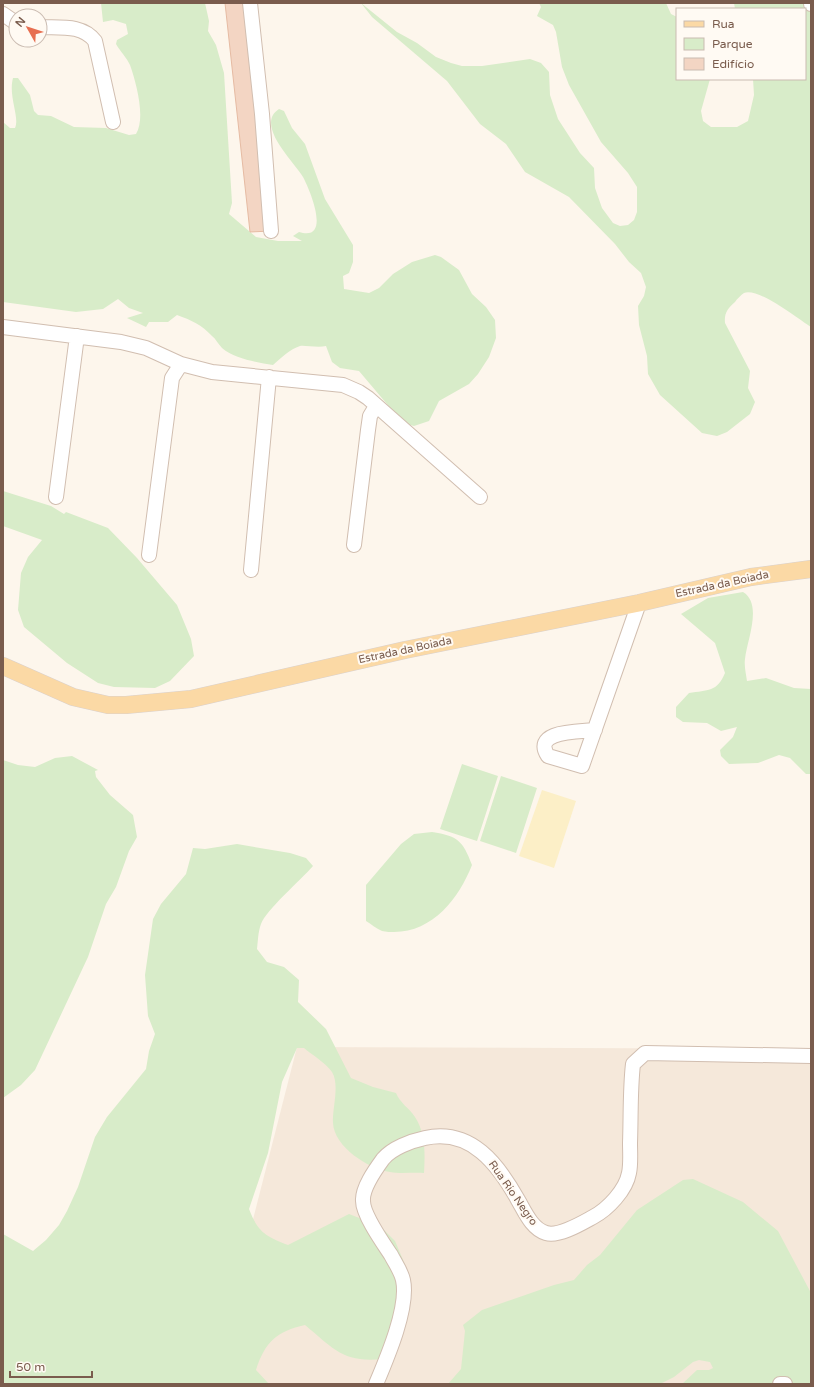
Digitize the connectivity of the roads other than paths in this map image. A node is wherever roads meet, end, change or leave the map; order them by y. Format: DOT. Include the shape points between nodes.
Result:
graph roads {
  1 [pos="250,3"];
  2 [pos="48,27"];
  3 [pos="113,122"];
  4 [pos="271,231"];
  5 [pos="3,327"];
  6 [pos="77,336"];
  7 [pos="181,364"];
  8 [pos="269,377"];
  9 [pos="376,406"];
  10 [pos="56,497"];
  11 [pos="480,497"];
  12 [pos="354,545"];
  13 [pos="149,555"];
  14 [pos="811,569"];
  15 [pos="251,570"];
  16 [pos="639,603"];
  17 [pos="3,666"];
  18 [pos="595,730"];
  19 [pos="811,1056"];
  20 [pos="376,1384"];
  21 [pos="780,1384"];
  22 [pos="785,1384"];
  1 -- 4 [label="street"];
  2 -- 3 [label="street" via="80,29 89,33 95,41"];
  5 -- 6 [label="street"];
  6 -- 7 [label="street" via="134,345"];
  6 -- 10 [label="street"];
  7 -- 8 [label="street" via="212,372"];
  7 -- 13 [label="street" via="172,378"];
  8 -- 9 [label="street" via="343,384 360,392"];
  8 -- 15 [label="street"];
  9 -- 11 [label="street"];
  9 -- 12 [label="street" via="370,416"];
  14 -- 16 [label="main road, Estrada da Boiada" via="751,577"];
  16 -- 17 [label="main road, Estrada da Boiada" via="405,650 191,699 108,705 73,697"];
  16 -- 18 [label="street"];
  19 -- 20 [label="street, Rua Rio Negro" via="645,1053 633,1064 629,1174 614,1200 600,1213 569,1229 552,1234 539,1230 529,1219 508,1182 494,1164 477,1148 456,1137 438,1135 419,1139 399,1147 384,1158 366,1185 362,1202 398,1268 404,1289 395,1332"];
  21 -- 22 [label="street"];
}
